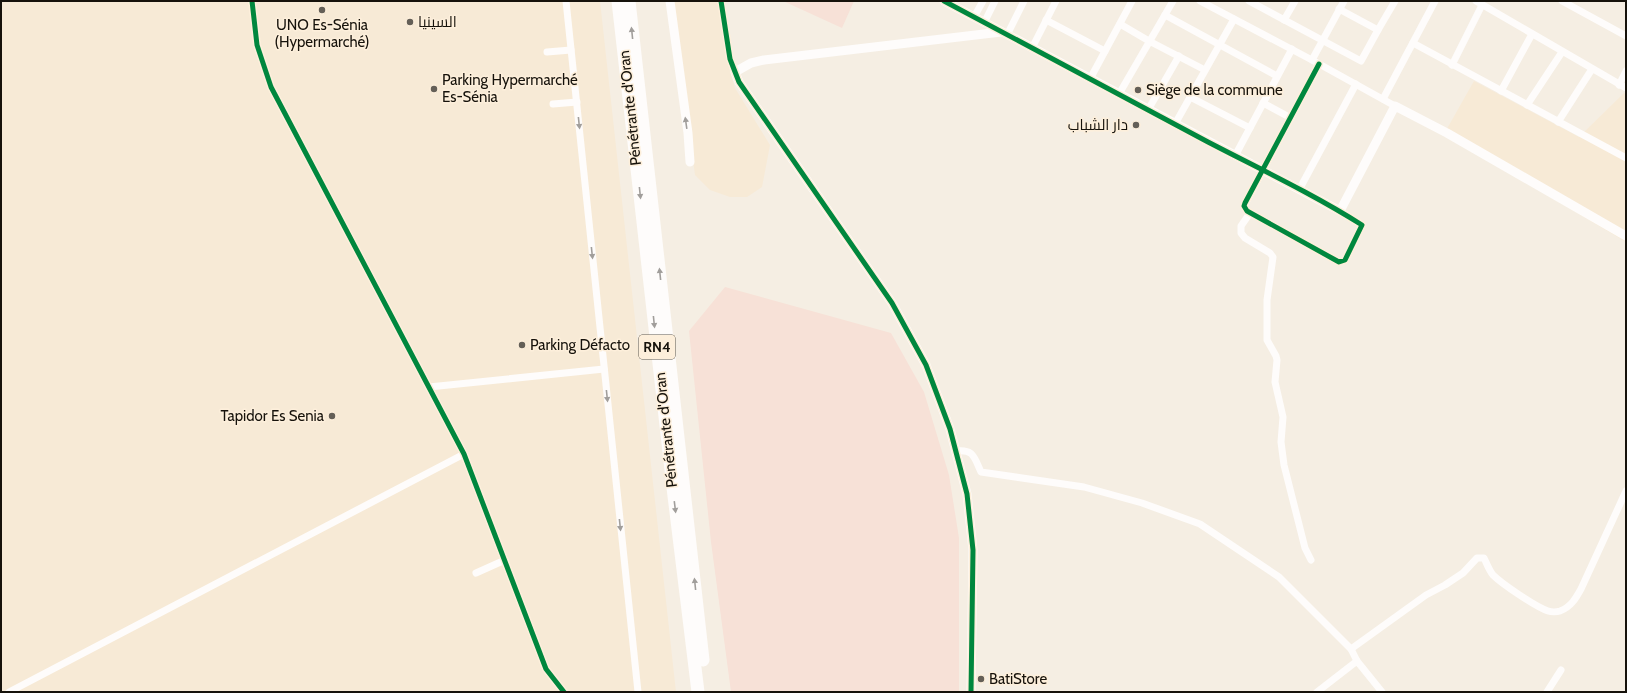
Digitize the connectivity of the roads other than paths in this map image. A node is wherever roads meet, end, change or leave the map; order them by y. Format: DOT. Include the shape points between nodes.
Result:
graph roads {
  1 [pos="252,1"];
  2 [pos="566,1"];
  3 [pos="618,1"];
  4 [pos="629,1"];
  5 [pos="670,1"];
  6 [pos="721,1"];
  7 [pos="944,1"];
  8 [pos="983,1"];
  9 [pos="994,1"];
  10 [pos="1024,1"];
  11 [pos="1056,1"];
  12 [pos="1132,1"];
  13 [pos="1173,1"];
  14 [pos="1200,1"];
  15 [pos="1249,1"];
  16 [pos="1295,1"];
  17 [pos="1344,1"];
  18 [pos="1395,1"];
  19 [pos="1436,1"];
  20 [pos="1562,1"];
  21 [pos="1479,3"];
  22 [pos="1339,9"];
  23 [pos="1165,15"];
  24 [pos="974,17"];
  25 [pos="1234,19"];
  26 [pos="1046,20"];
  27 [pos="1284,20"];
  28 [pos="984,22"];
  29 [pos="1120,24"];
  30 [pos="1378,30"];
  31 [pos="1004,34"];
  32 [pos="1532,34"];
  33 [pos="1626,36"];
  34 [pos="1323,40"];
  35 [pos="1149,41"];
  36 [pos="1413,43"];
  37 [pos="1220,45"];
  38 [pos="1032,48"];
  39 [pos="1292,49"];
  40 [pos="571,50"];
  41 [pos="1105,51"];
  42 [pos="547,52"];
  43 [pos="1562,52"];
  44 [pos="1179,56"];
  45 [pos="1312,60"];
  46 [pos="1319,64"];
  47 [pos="1452,65"];
  48 [pos="1592,68"];
  49 [pos="1205,70"];
  50 [pos="1626,71"];
  51 [pos="735,72"];
  52 [pos="1278,76"];
  53 [pos="1090,79"];
  54 [pos="1356,84"];
  55 [pos="1619,84"];
  56 [pos="1626,88"];
  57 [pos="1501,91"];
  58 [pos="1119,94"];
  59 [pos="1190,97"];
  60 [pos="1383,99"];
  61 [pos="577,102"];
  62 [pos="1264,103"];
  63 [pos="553,104"];
  64 [pos="1527,105"];
  65 [pos="1395,106"];
  66 [pos="1148,110"];
  67 [pos="1291,118"];
  68 [pos="1558,122"];
  69 [pos="1175,124"];
  70 [pos="1250,128"];
  71 [pos="1235,156"];
  72 [pos="1626,158"];
  73 [pos="690,162"];
  74 [pos="1263,171"];
  75 [pos="1299,190"];
  76 [pos="1340,211"];
  77 [pos="1250,213"];
  78 [pos="1626,236"];
  79 [pos="604,369"];
  80 [pos="429,387"];
  81 [pos="956,451"];
  82 [pos="464,454"];
  83 [pos="1626,491"];
  84 [pos="505,560"];
  85 [pos="1311,560"];
  86 [pos="476,574"];
  87 [pos="1351,649"];
  88 [pos="1357,661"];
  89 [pos="1561,670"];
  90 [pos="8,692"];
  91 [pos="564,692"];
  92 [pos="638,692"];
  93 [pos="698,692"];
  94 [pos="707,692"];
  95 [pos="971,692"];
  96 [pos="1317,692"];
  97 [pos="1382,692"];
  98 [pos="1547,692"];
  1 -- 80 [label="street" via="257,45 272,86"];
  2 -- 40 [label="street"];
  3 -- 93 [label="highway, Pénétrante d'Oran / RN4, one-way"];
  94 -- 4 [label="highway, Pénétrante d'Oran / RN4, one-way"];
  73 -- 5 [label="street, one-way"];
  6 -- 51 [label="street" via="730,59"];
  7 -- 24 [label="street"];
  8 -- 24 [label="street"];
  9 -- 28 [label="street"];
  10 -- 31 [label="street"];
  11 -- 26 [label="street"];
  12 -- 29 [label="street"];
  13 -- 23 [label="street"];
  14 -- 25 [label="street"];
  15 -- 27 [label="street"];
  16 -- 27 [label="street"];
  17 -- 22 [label="street"];
  18 -- 30 [label="street"];
  19 -- 36 [label="street"];
  20 -- 33 [label="street"];
  21 -- 32 [label="street"];
  21 -- 47 [label="street"];
  22 -- 30 [label="street"];
  22 -- 34 [label="street"];
  23 -- 35 [label="street"];
  23 -- 37 [label="street"];
  24 -- 28 [label="street"];
  25 -- 37 [label="street"];
  25 -- 39 [label="street"];
  26 -- 38 [label="street"];
  26 -- 41 [label="street"];
  27 -- 34 [label="street"];
  28 -- 31 [label="street"];
  29 -- 35 [label="street"];
  29 -- 41 [label="street"];
  30 -- 34 [label="street" via="1361,61"];
  31 -- 38 [label="street"];
  31 -- 51 [label="street" via="764,60 751,63"];
  32 -- 43 [label="street"];
  32 -- 57 [label="street"];
  34 -- 45 [label="street"];
  35 -- 44 [label="street"];
  35 -- 58 [label="street"];
  36 -- 47 [label="street"];
  36 -- 60 [label="street"];
  37 -- 49 [label="street"];
  37 -- 52 [label="street"];
  38 -- 53 [label="street"];
  39 -- 45 [label="street"];
  39 -- 52 [label="street"];
  40 -- 42 [label="street"];
  40 -- 61 [label="street"];
  41 -- 53 [label="street"];
  43 -- 48 [label="street"];
  43 -- 64 [label="street"];
  44 -- 49 [label="street"];
  44 -- 66 [label="street"];
  45 -- 46 [label="street"];
  46 -- 54 [label="street"];
  46 -- 67 [label="street"];
  47 -- 57 [label="street"];
  48 -- 55 [label="street"];
  48 -- 68 [label="street"];
  49 -- 59 [label="street"];
  50 -- 55 [label="street"];
  51 -- 81 [label="street" via="738,82 892,303 926,365"];
  52 -- 62 [label="street"];
  53 -- 58 [label="street"];
  54 -- 60 [label="street"];
  54 -- 75 [label="street"];
  55 -- 56 [label="street"];
  57 -- 64 [label="street"];
  58 -- 66 [label="street"];
  59 -- 69 [label="street"];
  59 -- 70 [label="street"];
  60 -- 65 [label="street"];
  61 -- 63 [label="street"];
  61 -- 79 [label="street, one-way"];
  62 -- 67 [label="street"];
  62 -- 70 [label="street"];
  64 -- 68 [label="street"];
  65 -- 76 [label="street"];
  65 -- 78 [label="street"];
  66 -- 69 [label="street"];
  67 -- 74 [label="street"];
  68 -- 72 [label="street"];
  69 -- 71 [label="street"];
  70 -- 71 [label="street"];
  71 -- 74 [label="street"];
  74 -- 75 [label="street"];
  74 -- 77 [label="street" via="1245,203 1245,209"];
  75 -- 76 [label="street"];
  76 -- 77 [label="street" via="1362,226 1345,260 1339,262"];
  77 -- 85 [label="street" via="1241,226 1241,233 1271,254 1273,259 1267,340 1277,360 1275,382 1283,417 1281,442 1284,465 1305,548"];
  79 -- 80 [label="street"];
  79 -- 92 [label="street, one-way"];
  80 -- 82 [label="street"];
  81 -- 87 [label="street" via="965,450 972,454 981,472 1084,488 1142,503 1200,524 1279,577"];
  81 -- 95 [label="street" via="966,494 973,550"];
  82 -- 84 [label="street"];
  82 -- 90 [label="street"];
  83 -- 87 [label="street" via="1575,600 1568,607 1559,612 1545,610 1501,582 1484,558 1477,558 1464,573 1426,595"];
  84 -- 86 [label="street"];
  84 -- 91 [label="street" via="546,669"];
  87 -- 88 [label="street"];
  88 -- 96 [label="street"];
  88 -- 97 [label="street"];
  89 -- 98 [label="street"];
}
